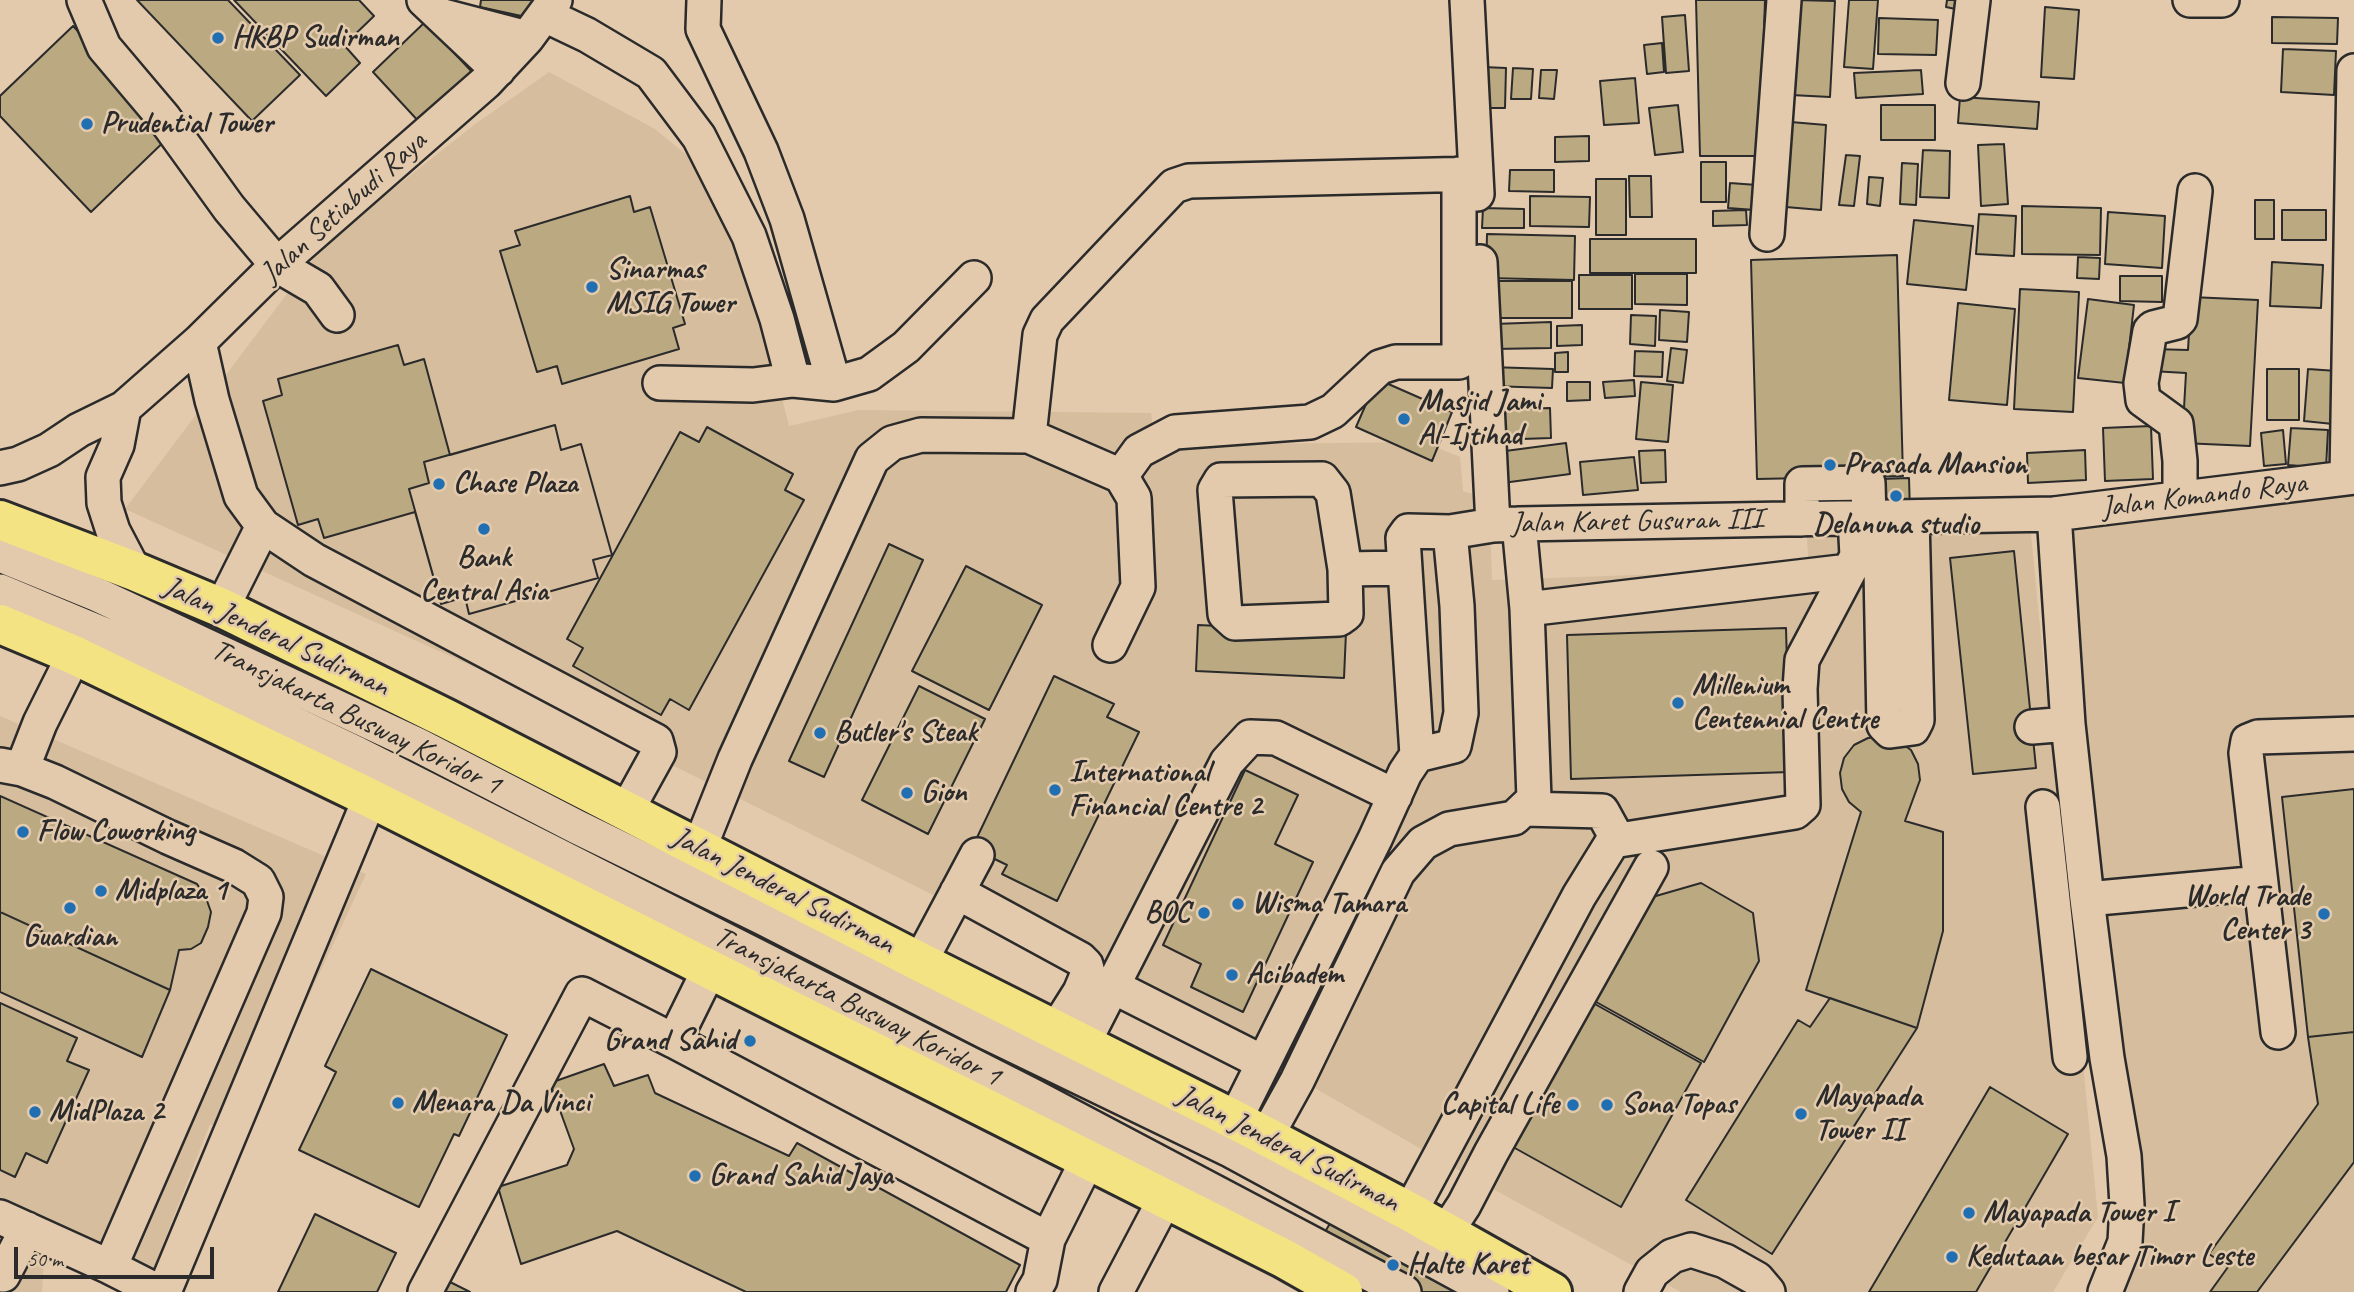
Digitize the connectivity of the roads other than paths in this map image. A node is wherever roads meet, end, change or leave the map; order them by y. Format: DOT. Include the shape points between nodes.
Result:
graph roads {
  1 [pos="84,0"];
  2 [pos="704,0"];
  3 [pos="1467,0"];
  4 [pos="1784,0"];
  5 [pos="1973,0"];
  6 [pos="2193,0"];
  7 [pos="2222,0"];
  8 [pos="432,5"];
  9 [pos="543,18"];
  10 [pos="498,69"];
  11 [pos="2354,71"];
  12 [pos="1963,83"];
  13 [pos="1468,174"];
  14 [pos="2195,191"];
  15 [pos="2353,202"];
  16 [pos="1767,234"];
  17 [pos="277,265"];
  18 [pos="974,278"];
  19 [pos="337,315"];
  20 [pos="199,342"];
  21 [pos="793,380"];
  22 [pos="660,383"];
  23 [pos="834,384"];
  24 [pos="124,408"];
  25 [pos="1029,436"];
  26 [pos="0,468"];
  27 [pos="1121,476"];
  28 [pos="2351,478"];
  29 [pos="2180,498"];
  30 [pos="2054,514"];
  31 [pos="1879,517"];
  32 [pos="0,520"];
  33 [pos="1506,525"];
  34 [pos="263,526"];
  35 [pos="1450,532"];
  36 [pos="0,555"];
  37 [pos="1404,568"];
  38 [pos="1345,569"];
  39 [pos="134,571"];
  40 [pos="1849,571"];
  41 [pos="0,591"];
  42 [pos="222,608"];
  43 [pos="1527,609"];
  44 [pos="0,624"];
  45 [pos="1110,645"];
  46 [pos="74,655"];
  47 [pos="2068,724"];
  48 [pos="2032,727"];
  49 [pos="2354,734"];
  50 [pos="1417,755"];
  51 [pos="11,767"];
  52 [pos="1395,796"];
  53 [pos="370,798"];
  54 [pos="2043,807"];
  55 [pos="1524,809"];
  56 [pos="627,810"];
  57 [pos="1618,840"];
  58 [pos="699,849"];
  59 [pos="977,855"];
  60 [pos="1651,867"];
  61 [pos="2261,883"];
  62 [pos="957,892"];
  63 [pos="2087,899"];
  64 [pos="920,962"];
  65 [pos="709,970"];
  66 [pos="1110,992"];
  67 [pos="2278,1032"];
  68 [pos="1070,1037"];
  69 [pos="674,1041"];
  70 [pos="2070,1057"];
  71 [pos="1262,1065"];
  72 [pos="1250,1129"];
  73 [pos="1088,1159"];
  74 [pos="1165,1199"];
  75 [pos="1410,1212"];
  76 [pos="27,1224"];
  77 [pos="1447,1231"];
  78 [pos="1048,1238"];
  79 [pos="102,1253"];
  80 [pos="0,1274"];
  81 [pos="1039,1288"];
  82 [pos="162,1292"];
  83 [pos="425,1292"];
  84 [pos="1116,1292"];
  85 [pos="1343,1292"];
  86 [pos="1404,1292"];
  87 [pos="1492,1292"];
  88 [pos="1552,1292"];
  89 [pos="1641,1292"];
  90 [pos="1768,1292"];
  91 [pos="2105,1292"];
  1 -- 17 [label="street" via="104,47"];
  2 -- 23 [label="street" via="704,29 787,219"];
  3 -- 13 [label="street, Jalan Karet Gusuran III"];
  4 -- 16 [label="street"];
  5 -- 12 [label="street"];
  6 -- 7 [label="street"];
  8 -- 9 [label="street"];
  8 -- 10 [label="street"];
  9 -- 10 [label="street, Jalan Setiabudi Raya"];
  9 -- 21 [label="street" via="587,35 651,73 699,137 749,236"];
  10 -- 17 [label="street, Jalan Setiabudi Raya"];
  11 -- 15 [label="street"];
  13 -- 25 [label="street" via="1189,181 1174,186 1047,320 1040,335"];
  13 -- 27 [label="street" via="1459,362 1396,362 1380,367 1333,411 1310,422 1175,432 1139,451"];
  13 -- 33 [label="street, Jalan Karet Gusuran III"];
  14 -- 29 [label="street" via="2180,319 2150,331 2141,383 2144,400 2176,424"];
  15 -- 28 [label="street"];
  17 -- 19 [label="street" via="318,289"];
  17 -- 20 [label="street, Jalan Setiabudi Raya"];
  18 -- 23 [label="street" via="906,347 869,374"];
  20 -- 24 [label="street, Jalan Setiabudi Raya"];
  20 -- 34 [label="street" via="242,496"];
  21 -- 22 [label="street" via="753,385"];
  21 -- 23 [label="street"];
  24 -- 26 [label="street, Jalan Setiabudi Raya" via="49,450"];
  24 -- 39 [label="street" via="117,445 103,477 104,503"];
  25 -- 27 [label="street"];
  25 -- 58 [label="street" via="921,435 892,443 872,459"];
  27 -- 45 [label="street" via="1134,498 1138,587"];
  28 -- 29 [label="street, Jalan Komando Raya"];
  29 -- 30 [label="street, Jalan Komando Raya"];
  30 -- 31 [label="street, Jalan Karet Gusuran III"];
  30 -- 47 [label="street"];
  31 -- 31 [label="street" via="1917,720 1913,728 1890,731 1884,725"];
  31 -- 33 [label="street, Jalan Karet Gusuran III"];
  31 -- 40 [label="street"];
  32 -- 39 [label="main road, Jalan Jenderal Sudirman"];
  33 -- 35 [label="street"];
  33 -- 43 [label="street"];
  34 -- 42 [label="street"];
  34 -- 56 [label="street" via="314,560 626,710 656,741 659,752"];
  35 -- 37 [label="street" via="1408,531 1403,538"];
  35 -- 50 [label="street" via="1461,713 1454,746"];
  36 -- 87 [label="street, Transjakarta Busway Koridor 1" via="98,595 418,744 986,1032 1232,1151"];
  37 -- 38 [label="street"];
  37 -- 50 [label="street"];
  38 -- 38 [label="street" via="1333,493 1322,479 1221,480 1215,491 1225,614 1234,623 1339,620 1346,614"];
  39 -- 42 [label="main road, Jalan Jenderal Sudirman"];
  40 -- 43 [label="street"];
  40 -- 57 [label="street" via="1802,660 1802,805 1795,812"];
  41 -- 86 [label="street, Transjakarta Busway Koridor 1" via="127,644 358,754 1033,1096"];
  42 -- 56 [label="main road, Jalan Jenderal Sudirman"];
  43 -- 55 [label="street" via="1534,799"];
  44 -- 46 [label="main road"];
  46 -- 51 [label="street" via="40,723"];
  46 -- 53 [label="main road"];
  47 -- 48 [label="street"];
  47 -- 63 [label="street"];
  49 -- 61 [label="street" via="2248,741"];
  50 -- 52 [label="street"];
  51 -- 79 [label="street" via="234,866 258,881 266,897 264,913"];
  52 -- 66 [label="street" via="1276,738 1250,737 1227,762"];
  52 -- 71 [label="street"];
  53 -- 65 [label="main road"];
  53 -- 82 [label="street"];
  54 -- 70 [label="street"];
  55 -- 57 [label="street" via="1602,811"];
  55 -- 72 [label="street" via="1514,818 1449,829 1423,843 1398,872 1297,1081"];
  56 -- 58 [label="main road, Jalan Jenderal Sudirman"];
  57 -- 75 [label="street" via="1613,841 1579,896"];
  58 -- 64 [label="main road, Jalan Jenderal Sudirman"];
  59 -- 62 [label="street"];
  60 -- 77 [label="street"];
  61 -- 63 [label="street"];
  61 -- 67 [label="street"];
  62 -- 64 [label="street"];
  62 -- 68 [label="street" via="1086,965 1088,973"];
  63 -- 91 [label="street" via="2127,1205 2125,1242"];
  64 -- 68 [label="main road, Jalan Jenderal Sudirman"];
  65 -- 69 [label="street"];
  65 -- 73 [label="main road"];
  66 -- 68 [label="street"];
  66 -- 71 [label="street" via="1120,990"];
  68 -- 72 [label="main road, Jalan Jenderal Sudirman"];
  69 -- 78 [label="street"];
  69 -- 83 [label="street" via="582,994"];
  71 -- 72 [label="street"];
  72 -- 75 [label="main road, Jalan Jenderal Sudirman"];
  73 -- 74 [label="main road"];
  73 -- 78 [label="street"];
  74 -- 84 [label="street"];
  74 -- 85 [label="main road"];
  75 -- 77 [label="main road, Jalan Jenderal Sudirman"];
  76 -- 79 [label="street"];
  76 -- 80 [label="street"];
  77 -- 88 [label="main road, Jalan Jenderal Sudirman"];
  78 -- 81 [label="street"];
  79 -- 82 [label="street"];
  89 -- 90 [label="street" via="1652,1272 1672,1256 1691,1250 1725,1261 1757,1279"];
}
